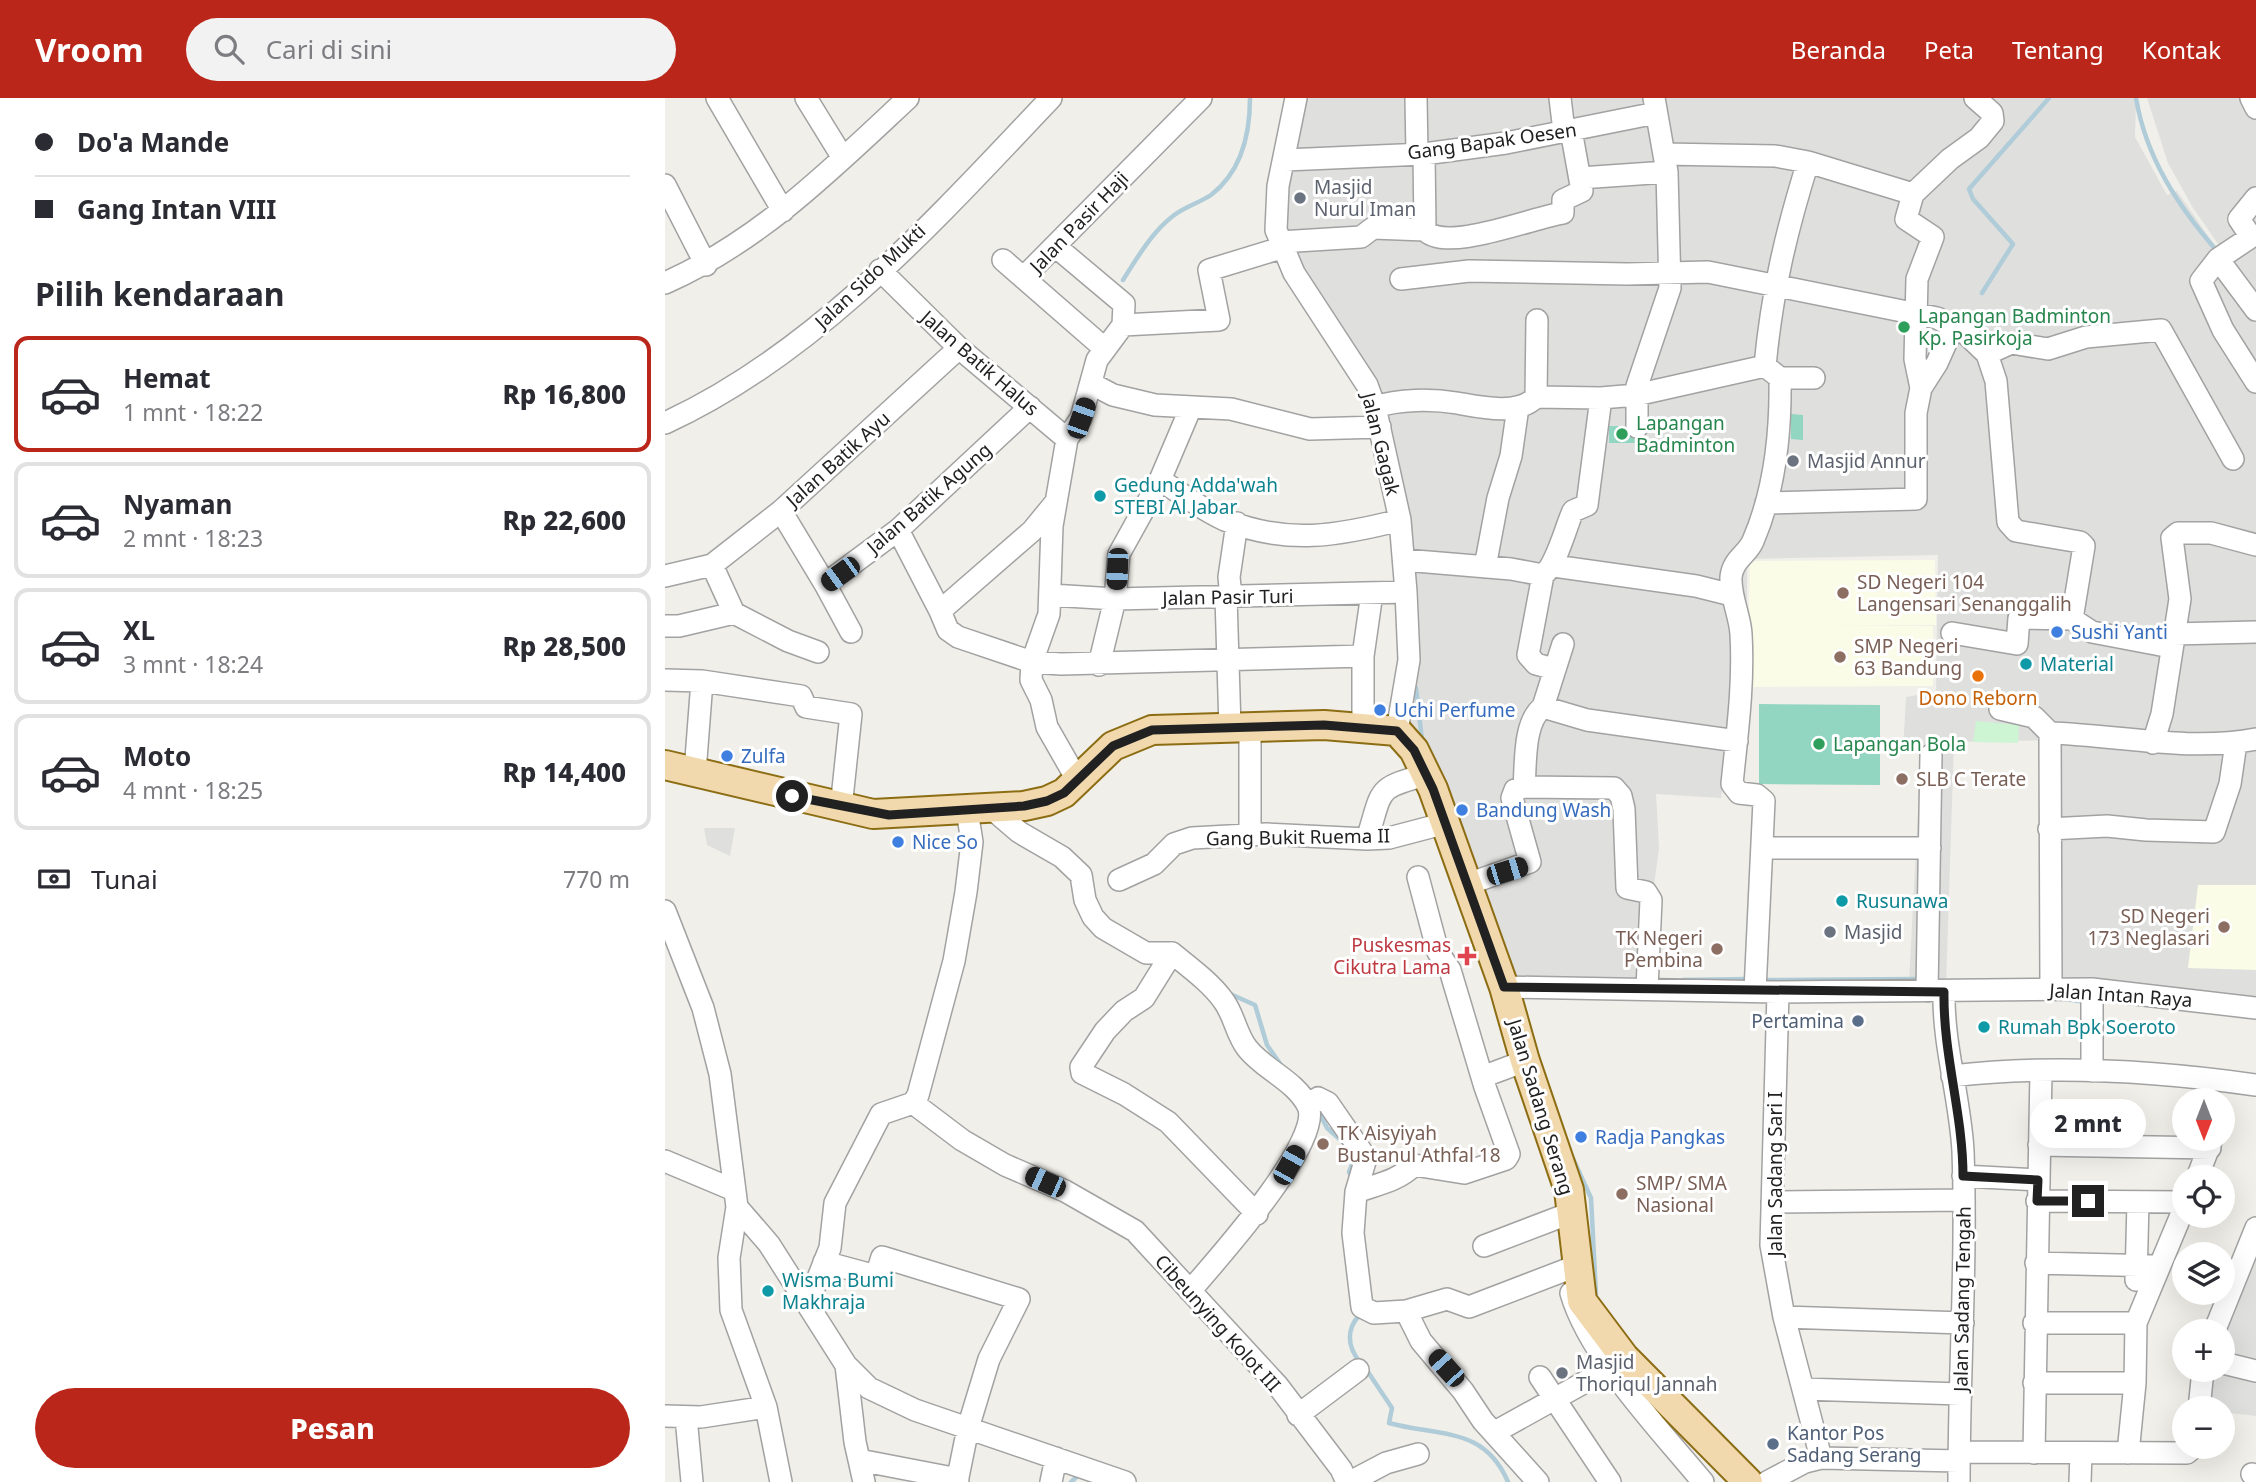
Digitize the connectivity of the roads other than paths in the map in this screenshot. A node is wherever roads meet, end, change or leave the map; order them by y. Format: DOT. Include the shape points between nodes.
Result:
graph roads {
  1 [pos="717,98"];
  2 [pos="806,98"];
  3 [pos="908,98"];
  4 [pos="1051,98"];
  5 [pos="1201,98"];
  6 [pos="1296,98"];
  7 [pos="1416,98"];
  8 [pos="1560,98"];
  9 [pos="1975,98"];
  10 [pos="2251,98"];
  11 [pos="1655,106"];
  12 [pos="2256,108"];
  13 [pos="1567,131"];
  14 [pos="1421,154"];
  15 [pos="843,158"];
  16 [pos="1285,160"];
  17 [pos="1808,162"];
  18 [pos="1665,163"];
  19 [pos="1580,178"];
  20 [pos="2256,179"];
  21 [pos="2256,184"];
  22 [pos="665,186"];
  23 [pos="1913,194"];
  24 [pos="2256,198"];
  25 [pos="783,211"];
  26 [pos="1425,230"];
  27 [pos="1281,245"];
  28 [pos="1055,246"];
  29 [pos="2218,259"];
  30 [pos="1003,260"];
  31 [pos="706,265"];
  32 [pos="880,270"];
  33 [pos="1671,271"];
  34 [pos="1024,277"];
  35 [pos="1401,279"];
  36 [pos="665,283"];
  37 [pos="1774,288"];
  38 [pos="2256,310"];
  39 [pos="1916,312"];
  40 [pos="1537,320"];
  41 [pos="1954,325"];
  42 [pos="1123,326"];
  43 [pos="1100,345"];
  44 [pos="959,348"];
  45 [pos="1987,354"];
  46 [pos="1773,372"];
  47 [pos="1814,377"];
  48 [pos="2256,382"];
  49 [pos="1092,384"];
  50 [pos="1921,388"];
  51 [pos="1636,395"];
  52 [pos="1601,398"];
  53 [pos="1527,402"];
  54 [pos="1030,407"];
  55 [pos="1192,407"];
  56 [pos="667,417"];
  57 [pos="1377,417"];
  58 [pos="1637,427"];
  59 [pos="1067,439"];
  60 [pos="2233,459"];
  61 [pos="1160,480"];
  62 [pos="1058,500"];
  63 [pos="1766,503"];
  64 [pos="781,511"];
  65 [pos="1400,520"];
  66 [pos="1237,523"];
  67 [pos="898,530"];
  68 [pos="2256,545"];
  69 [pos="1404,560"];
  70 [pos="712,565"];
  71 [pos="1485,567"];
  72 [pos="1548,570"];
  73 [pos="665,576"];
  74 [pos="825,584"];
  75 [pos="1406,592"];
  76 [pos="1372,593"];
  77 [pos="1051,595"];
  78 [pos="1732,595"];
  79 [pos="1228,597"];
  80 [pos="1115,599"];
  81 [pos="940,611"];
  82 [pos="734,613"];
  83 [pos="2072,619"];
  84 [pos="665,626"];
  85 [pos="851,632"];
  86 [pos="2256,632"];
  87 [pos="1952,633"];
  88 [pos="2172,641"];
  89 [pos="1563,644"];
  90 [pos="818,652"];
  91 [pos="1363,656"];
  92 [pos="1226,659"];
  93 [pos="1032,662"];
  94 [pos="1099,665"];
  95 [pos="1554,670"];
  96 [pos="665,680"];
  97 [pos="702,681"];
  98 [pos="1543,707"];
  99 [pos="2000,709"];
  100 [pos="1240,728"];
  101 [pos="1363,728"];
  102 [pos="1397,731"];
  103 [pos="2050,733"];
  104 [pos="1737,741"];
  105 [pos="2246,741"];
  106 [pos="2153,743"];
  107 [pos="1931,755"];
  108 [pos="665,765"];
  109 [pos="695,772"];
  110 [pos="1426,775"];
  111 [pos="1081,778"];
  112 [pos="1524,787"];
  113 [pos="841,808"];
  114 [pos="988,811"];
  115 [pos="1446,823"];
  116 [pos="2049,829"];
  117 [pos="1250,835"];
  118 [pos="1367,839"];
  119 [pos="1763,848"];
  120 [pos="1930,848"];
  121 [pos="1417,877"];
  122 [pos="1119,880"];
  123 [pos="1468,884"];
  124 [pos="665,911"];
  125 [pos="1172,953"];
  126 [pos="1504,987"];
  127 [pos="1647,989"];
  128 [pos="2051,989"];
  129 [pos="2092,989"];
  130 [pos="1755,991"];
  131 [pos="1779,992"];
  132 [pos="1935,992"];
  133 [pos="2256,1008"];
  134 [pos="1525,1061"];
  135 [pos="2092,1070"];
  136 [pos="2041,1071"];
  137 [pos="1952,1076"];
  138 [pos="1482,1077"];
  139 [pos="2256,1085"];
  140 [pos="2205,1088"];
  141 [pos="2233,1088"];
  142 [pos="913,1103"];
  143 [pos="1308,1105"];
  144 [pos="2039,1144"];
  145 [pos="2172,1144"];
  146 [pos="665,1161"];
  147 [pos="1963,1176"];
  148 [pos="2037,1190"];
  149 [pos="1356,1192"];
  150 [pos="735,1198"];
  151 [pos="1963,1200"];
  152 [pos="1772,1202"];
  153 [pos="2138,1202"];
  154 [pos="2172,1202"];
  155 [pos="1573,1212"];
  156 [pos="1257,1214"];
  157 [pos="2172,1226"];
  158 [pos="2256,1228"];
  159 [pos="1483,1246"];
  160 [pos="824,1262"];
  161 [pos="2036,1263"];
  162 [pos="2147,1265"];
  163 [pos="1570,1268"];
  164 [pos="1190,1291"];
  165 [pos="808,1303"];
  166 [pos="1406,1311"];
  167 [pos="1784,1317"];
  168 [pos="2219,1319"];
  169 [pos="2136,1322"];
  170 [pos="1963,1323"];
  171 [pos="2035,1323"];
  172 [pos="846,1365"];
  173 [pos="2235,1366"];
  174 [pos="1612,1367"];
  175 [pos="1358,1370"];
  176 [pos="2256,1371"];
  177 [pos="1540,1377"];
  178 [pos="2033,1383"];
  179 [pos="2135,1383"];
  180 [pos="1803,1389"];
  181 [pos="1961,1394"];
  182 [pos="1554,1399"];
  183 [pos="766,1407"];
  184 [pos="1298,1415"];
  185 [pos="665,1416"];
  186 [pos="687,1418"];
  187 [pos="968,1428"];
  188 [pos="1495,1432"];
  189 [pos="2034,1452"];
  190 [pos="2081,1453"];
  191 [pos="2128,1453"];
  192 [pos="1417,1454"];
  193 [pos="2172,1454"];
  194 [pos="1056,1458"];
  195 [pos="1821,1458"];
  196 [pos="859,1460"];
  197 [pos="1959,1465"];
  198 [pos="1737,1479"];
  199 [pos="957,1481"];
  200 [pos="692,1482"];
  201 [pos="781,1482"];
  202 [pos="864,1482"];
  203 [pos="1051,1482"];
  204 [pos="1125,1482"];
  205 [pos="1348,1482"];
  206 [pos="1538,1482"];
  207 [pos="1610,1482"];
  208 [pos="1703,1482"];
  209 [pos="1767,1482"];
  210 [pos="2080,1482"];
  1 -- 25 [label="street"];
  2 -- 15 [label="street"];
  3 -- 15 [label="street"];
  4 -- 32 [label="street, Jalan Sido Mukti"];
  5 -- 28 [label="street, Jalan Pasir Haji"];
  6 -- 16 [label="street, Jalan Gagak"];
  7 -- 14 [label="street"];
  8 -- 13 [label="street"];
  9 -- 23 [label="street" via="1992,113 1993,121"];
  10 -- 12 [label="street"];
  11 -- 13 [label="street, Gang Bapak Oesen"];
  11 -- 18 [label="street"];
  13 -- 14 [label="street, Gang Bapak Oesen"];
  13 -- 19 [label="street"];
  14 -- 16 [label="street, Gang Bapak Oesen"];
  14 -- 26 [label="street"];
  15 -- 25 [label="street"];
  16 -- 27 [label="street, Jalan Gagak" via="1276,207"];
  17 -- 18 [label="street" via="1775,156"];
  17 -- 23 [label="street"];
  17 -- 37 [label="street"];
  18 -- 19 [label="street"];
  18 -- 33 [label="street"];
  19 -- 26 [label="street" via="1582,193 1564,199 1563,213 1540,216 1496,233 1467,236"];
  20 -- 21 [label="street"];
  22 -- 31 [label="street"];
  23 -- 39 [label="street" via="1906,219 1933,237 1917,279"];
  24 -- 29 [label="street" via="2239,219 2251,237"];
  25 -- 31 [label="street"];
  26 -- 27 [label="street" via="1373,229 1361,237"];
  27 -- 42 [label="street" via="1209,270 1219,320"];
  27 -- 57 [label="street, Jalan Gagak" via="1322,321 1367,385"];
  28 -- 34 [label="street, Jalan Pasir Haji"];
  28 -- 42 [label="street" via="1122,300"];
  29 -- 38 [label="street"];
  29 -- 48 [label="street" via="2202,283 2223,330"];
  30 -- 34 [label="street"];
  31 -- 36 [label="street"];
  32 -- 44 [label="street, Jalan Batik Halus"];
  32 -- 56 [label="street, Jalan Sido Mukti" via="786,353"];
  33 -- 35 [label="street" via="1469,271"];
  33 -- 37 [label="street" via="1708,272"];
  33 -- 51 [label="street" via="1666,303"];
  34 -- 43 [label="street, Jalan Pasir Haji"];
  37 -- 39 [label="street"];
  37 -- 46 [label="street"];
  39 -- 41 [label="street"];
  39 -- 50 [label="street" via="1915,359"];
  40 -- 53 [label="street"];
  41 -- 45 [label="street"];
  41 -- 50 [label="street"];
  42 -- 43 [label="street"];
  43 -- 49 [label="street"];
  44 -- 54 [label="street, Jalan Batik Halus"];
  44 -- 64 [label="street, Jalan Batik Ayu"];
  45 -- 60 [label="street" via="2011,343 2048,349 2086,337 2161,330"];
  45 -- 83 [label="street" via="1996,381 2008,522 2016,531 2084,546"];
  46 -- 47 [label="street"];
  46 -- 51 [label="street"];
  46 -- 63 [label="street" via="1781,428"];
  49 -- 55 [label="street" via="1113,395 1155,405"];
  49 -- 59 [label="street" via="1081,418"];
  50 -- 63 [label="street" via="1916,499"];
  51 -- 52 [label="street"];
  51 -- 58 [label="street"];
  52 -- 53 [label="street"];
  52 -- 72 [label="street" via="1587,505 1573,511"];
  53 -- 57 [label="street" via="1469,407 1390,402"];
  53 -- 71 [label="street" via="1498,498"];
  54 -- 59 [label="street, Jalan Batik Halus"];
  54 -- 67 [label="street, Jalan Batik Agung"];
  55 -- 57 [label="street" via="1231,410 1310,429"];
  55 -- 61 [label="street"];
  57 -- 65 [label="street, Jalan Gagak"];
  59 -- 62 [label="street"];
  61 -- 66 [label="street"];
  61 -- 80 [label="street" via="1119,554"];
  62 -- 77 [label="street" via="1049,553"];
  62 -- 81 [label="street" via="1033,531"];
  63 -- 78 [label="street" via="1752,543 1734,566"];
  64 -- 70 [label="street, Jalan Batik Ayu"];
  64 -- 74 [label="street"];
  65 -- 66 [label="street" via="1322,537 1296,537"];
  65 -- 69 [label="street, Jalan Gagak"];
  66 -- 79 [label="street"];
  67 -- 74 [label="street, Jalan Batik Agung"];
  67 -- 81 [label="street"];
  68 -- 88 [label="street" via="2211,533 2174,535 2172,558 2180,599"];
  69 -- 71 [label="street"];
  69 -- 75 [label="street, Jalan Gagak"];
  70 -- 73 [label="street"];
  70 -- 82 [label="street"];
  71 -- 72 [label="street"];
  72 -- 78 [label="street" via="1696,586"];
  72 -- 95 [label="street" via="1528,655"];
  74 -- 85 [label="street"];
  75 -- 76 [label="street, Jalan Pasir Turi"];
  75 -- 102 [label="street, Jalan Gagak" via="1409,660"];
  76 -- 79 [label="street, Jalan Pasir Turi"];
  76 -- 91 [label="street"];
  77 -- 80 [label="street, Jalan Pasir Turi"];
  77 -- 93 [label="street" via="1046,626"];
  78 -- 104 [label="street" via="1741,631"];
  79 -- 80 [label="street, Jalan Pasir Turi"];
  79 -- 92 [label="street"];
  80 -- 94 [label="street"];
  81 -- 93 [label="street" via="948,630 958,637"];
  82 -- 84 [label="street"];
  82 -- 90 [label="street"];
  83 -- 87 [label="street" via="2019,618 2017,644"];
  83 -- 88 [label="street" via="2092,632"];
  86 -- 88 [label="street"];
  88 -- 106 [label="street" via="2162,714"];
  89 -- 95 [label="street"];
  91 -- 92 [label="street"];
  91 -- 101 [label="street"];
  92 -- 94 [label="street"];
  92 -- 100 [label="street"];
  93 -- 94 [label="street"];
  93 -- 111 [label="street" via="1031,680 1047,727"];
  95 -- 98 [label="street"];
  96 -- 97 [label="street"];
  97 -- 109 [label="street"];
  97 -- 113 [label="street" via="801,696 806,707 851,713"];
  98 -- 104 [label="street" via="1587,720"];
  98 -- 112 [label="street" via="1529,735"];
  99 -- 103 [label="street" via="2035,717"];
  100 -- 101 [label="main road"];
  100 -- 111 [label="main road" via="1173,727 1136,734 1113,746"];
  100 -- 117 [label="street"];
  101 -- 102 [label="main road"];
  102 -- 110 [label="main road, Jalan Sadang Serang" via="1414,750"];
  103 -- 106 [label="street"];
  103 -- 116 [label="street"];
  104 -- 119 [label="street" via="1732,784 1739,793 1757,795 1764,801"];
  105 -- 106 [label="street"];
  105 -- 116 [label="street" via="2214,832 2108,825"];
  107 -- 120 [label="street, Jalan Sadang Tengah"];
  108 -- 109 [label="main road"];
  109 -- 113 [label="main road"];
  110 -- 115 [label="main road, Jalan Sadang Serang"];
  110 -- 118 [label="street" via="1389,785"];
  111 -- 114 [label="main road" via="1047,801"];
  112 -- 123 [label="street" via="1515,790 1512,798 1530,862"];
  112 -- 127 [label="street" via="1614,788 1621,796 1627,888 1646,892 1651,900"];
  113 -- 114 [label="main road" via="889,815"];
  114 -- 125 [label="street" via="1062,857 1080,875 1085,900 1103,928 1146,953"];
  114 -- 142 [label="street" via="972,842 954,961"];
  115 -- 118 [label="street, Gang Bukit Ruema II"];
  115 -- 123 [label="main road, Jalan Sadang Serang"];
  116 -- 128 [label="street"];
  117 -- 118 [label="street, Gang Bukit Ruema II"];
  117 -- 122 [label="street, Gang Bukit Ruema II" via="1214,835 1174,844 1154,864"];
  119 -- 120 [label="street"];
  119 -- 130 [label="street"];
  120 -- 132 [label="street, Jalan Sadang Tengah"];
  121 -- 138 [label="street"];
  123 -- 126 [label="main road, Jalan Sadang Serang"];
  124 -- 150 [label="street" via="703,1008 717,1063 728,1119"];
  125 -- 143 [label="street" via="1224,1000 1245,1047 1258,1062 1280,1075"];
  125 -- 156 [label="street" via="1144,998 1105,1031 1081,1067 1082,1073 1168,1122"];
  126 -- 127 [label="street, Jalan Intan Raya"];
  126 -- 134 [label="main road, Jalan Sadang Serang"];
  127 -- 130 [label="street, Jalan Intan Raya"];
  128 -- 129 [label="street, Jalan Intan Raya"];
  128 -- 132 [label="street, Jalan Intan Raya"];
  129 -- 133 [label="street, Jalan Intan Raya"];
  129 -- 135 [label="street"];
  130 -- 131 [label="street, Jalan Intan Raya"];
  131 -- 132 [label="street, Jalan Intan Raya"];
  131 -- 152 [label="street, Jalan Sadang Sari I"];
  132 -- 137 [label="street, Jalan Sadang Tengah"];
  134 -- 138 [label="street"];
  134 -- 155 [label="main road, Jalan Sadang Serang"];
  135 -- 136 [label="street"];
  135 -- 140 [label="street"];
  136 -- 137 [label="street"];
  136 -- 144 [label="street"];
  137 -- 147 [label="street, Jalan Sadang Tengah" via="1960,1116"];
  138 -- 149 [label="street" via="1509,1154 1506,1159 1464,1173 1414,1165 1392,1181"];
  139 -- 141 [label="street"];
  142 -- 160 [label="street" via="881,1114 835,1203"];
  142 -- 164 [label="street, Cibeunying Kolot III" via="994,1158 1135,1231"];
  143 -- 149 [label="street" via="1318,1098 1328,1103 1365,1154"];
  143 -- 156 [label="street" via="1310,1126"];
  144 -- 145 [label="street"];
  144 -- 148 [label="street"];
  146 -- 150 [label="street"];
  147 -- 148 [label="street"];
  147 -- 151 [label="street, Jalan Sadang Tengah"];
  148 -- 153 [label="street"];
  148 -- 161 [label="street"];
  149 -- 166 [label="street" via="1353,1233 1362,1307 1374,1313"];
  150 -- 165 [label="street"];
  150 -- 183 [label="street" via="729,1258 731,1310"];
  151 -- 152 [label="street"];
  151 -- 170 [label="street, Jalan Sadang Tengah"];
  152 -- 167 [label="street, Jalan Sadang Sari I" via="1771,1245"];
  153 -- 154 [label="street"];
  153 -- 162 [label="street"];
  155 -- 159 [label="street"];
  155 -- 163 [label="main road, Jalan Sadang Serang"];
  156 -- 164 [label="street"];
  157 -- 162 [label="street"];
  158 -- 168 [label="street"];
  160 -- 165 [label="street"];
  160 -- 187 [label="street" via="877,1276 882,1257 1019,1299 989,1359"];
  161 -- 162 [label="street"];
  161 -- 171 [label="street"];
  162 -- 169 [label="street"];
  163 -- 166 [label="street" via="1469,1307 1447,1299"];
  163 -- 174 [label="street" via="1578,1319"];
  163 -- 198 [label="main road, Jalan Sadang Serang" via="1582,1301 1624,1357"];
  164 -- 184 [label="street, Cibeunying Kolot III"];
  165 -- 172 [label="street"];
  166 -- 188 [label="street" via="1421,1341"];
  167 -- 170 [label="street"];
  167 -- 180 [label="street, Jalan Sadang Sari I"];
  169 -- 171 [label="street"];
  169 -- 179 [label="street"];
  170 -- 181 [label="street, Jalan Sadang Tengah"];
  171 -- 178 [label="street"];
  172 -- 187 [label="street" via="869,1388 889,1399"];
  172 -- 196 [label="street"];
  173 -- 176 [label="street"];
  174 -- 182 [label="street"];
  174 -- 208 [label="street"];
  175 -- 184 [label="street"];
  177 -- 182 [label="street"];
  178 -- 179 [label="street"];
  178 -- 189 [label="street"];
  179 -- 191 [label="street"];
  180 -- 181 [label="street"];
  180 -- 195 [label="street, Jalan Sadang Sari I"];
  181 -- 197 [label="street, Jalan Sadang Tengah"];
  182 -- 188 [label="street"];
  182 -- 207 [label="street"];
  183 -- 186 [label="street"];
  183 -- 201 [label="street"];
  184 -- 205 [label="street, Cibeunying Kolot III"];
  185 -- 186 [label="street"];
  186 -- 200 [label="street"];
  187 -- 194 [label="street"];
  187 -- 199 [label="street"];
  188 -- 206 [label="street"];
  189 -- 190 [label="street"];
  189 -- 197 [label="street"];
  190 -- 191 [label="street"];
  190 -- 210 [label="street"];
  191 -- 193 [label="street"];
  192 -- 205 [label="street"];
  194 -- 203 [label="street"];
  194 -- 204 [label="street"];
  195 -- 197 [label="street"];
  195 -- 209 [label="street"];
  196 -- 199 [label="street"];
  196 -- 202 [label="street"];
}
